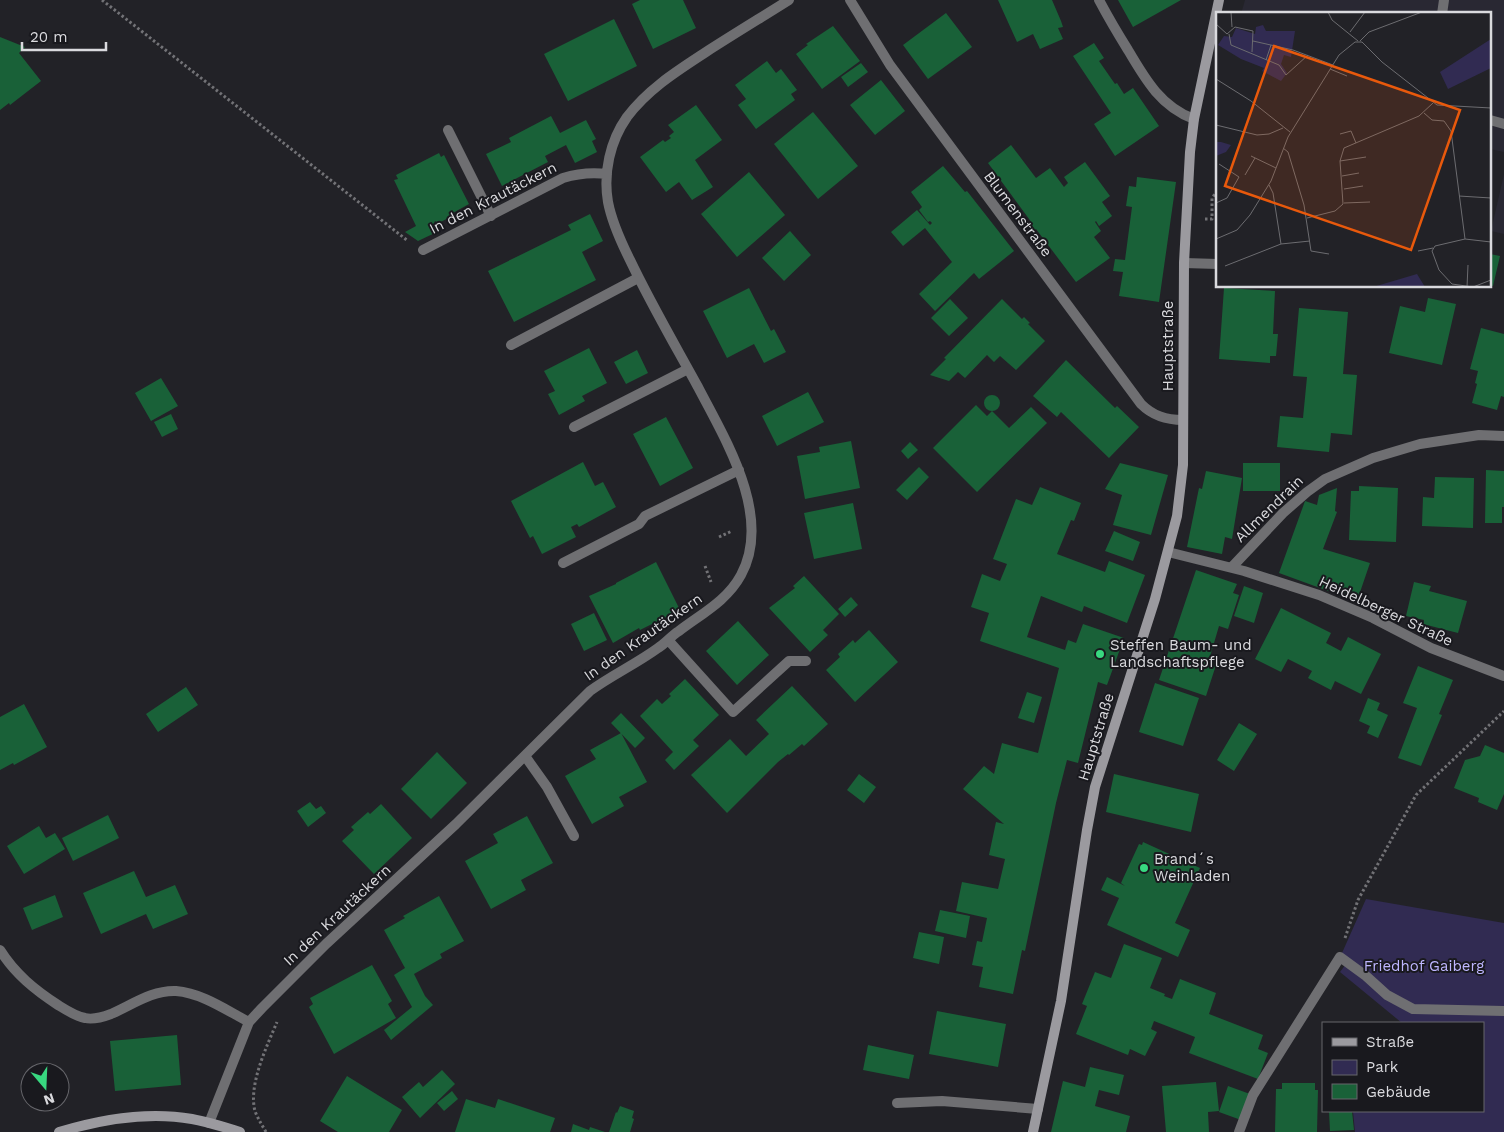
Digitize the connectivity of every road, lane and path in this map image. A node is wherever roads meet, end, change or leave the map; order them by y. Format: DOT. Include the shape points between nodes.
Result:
graph roads {
  1 [pos="102,0"];
  2 [pos="789,0"];
  3 [pos="850,0"];
  4 [pos="1098,0"];
  5 [pos="1216,14"];
  6 [pos="1194,118"];
  7 [pos="448,130"];
  8 [pos="607,174"];
  9 [pos="1216,193"];
  10 [pos="1212,209"];
  11 [pos="491,216"];
  12 [pos="423,250"];
  13 [pos="1184,263"];
  14 [pos="1216,264"];
  15 [pos="638,278"];
  16 [pos="511,345"];
  17 [pos="688,369"];
  18 [pos="1183,420"];
  19 [pos="574,427"];
  20 [pos="1504,436"];
  21 [pos="739,470"];
  22 [pos="1168,552"];
  23 [pos="563,563"];
  24 [pos="1232,567"];
  25 [pos="669,641"];
  26 [pos="806,661"];
  27 [pos="1504,676"];
  28 [pos="1504,711"];
  29 [pos="525,756"];
  30 [pos="574,836"];
  31 [pos="0,950"];
  32 [pos="1340,957"];
  33 [pos="278,991"];
  34 [pos="1504,1011"];
  35 [pos="249,1022"];
  36 [pos="898,1103"];
  37 [pos="1038,1109"];
  38 [pos="209,1123"];
  39 [pos="60,1132"];
  40 [pos="240,1132"];
  41 [pos="266,1132"];
  42 [pos="1033,1132"];
  43 [pos="1239,1132"];
  1 -- 12 [label="path"];
  2 -- 8 [label="street, In den Krautäckern" via="674,74 640,101 616,138"];
  3 -- 18 [label="street, Blumenstraße" via="890,65 1141,404 1163,418"];
  4 -- 6 [label="street" via="1156,94 1182,114"];
  5 -- 6 [label="main road, Hauptstraße"];
  6 -- 13 [label="main road, Hauptstraße"];
  7 -- 11 [label="street"];
  8 -- 11 [label="street, In den Krautäckern" via="575,174"];
  8 -- 15 [label="street, In den Krautäckern" via="611,214"];
  9 -- 10 [label="path" via="1212,198"];
  11 -- 12 [label="street, In den Krautäckern"];
  13 -- 14 [label="street"];
  13 -- 18 [label="main road, Hauptstraße"];
  15 -- 16 [label="street"];
  15 -- 17 [label="street, In den Krautäckern"];
  17 -- 19 [label="street"];
  17 -- 21 [label="street, In den Krautäckern"];
  18 -- 22 [label="main road, Hauptstraße" via="1183,465 1177,516"];
  20 -- 24 [label="street, Allmendrain" via="1479,435 1420,444 1373,458 1325,480 1283,514"];
  21 -- 23 [label="street" via="645,516 639,524"];
  21 -- 25 [label="street, In den Krautäckern" via="752,530 743,572 719,602 676,632"];
  22 -- 24 [label="street, Heidelberger Straße"];
  22 -- 37 [label="main road, Hauptstraße" via="1095,787 1061,1001"];
  24 -- 27 [label="street, Heidelberger Straße" via="1319,595 1438,651"];
  25 -- 26 [label="street" via="733,712 789,661"];
  25 -- 29 [label="street, In den Krautäckern" via="590,691"];
  28 -- 32 [label="path" via="1416,795 1358,900"];
  29 -- 30 [label="street" via="547,787"];
  29 -- 33 [label="street, In den Krautäckern"];
  31 -- 35 [label="street" via="34,989 78,1017 100,1017 155,994 174,991 204,998"];
  32 -- 34 [label="street" via="1387,995 1413,1010"];
  32 -- 43 [label="street" via="1253,1094"];
  33 -- 35 [label="street, In den Krautäckern"];
  33 -- 41 [label="path" via="278,1021 254,1089 255,1110"];
  35 -- 38 [label="street, In den Krautäckern"];
  36 -- 37 [label="street" via="942,1101"];
  37 -- 42 [label="main road, Hauptstraße"];
  38 -- 39 [label="main road" via="176,1117 131,1117"];
  38 -- 40 [label="main road"];
}
